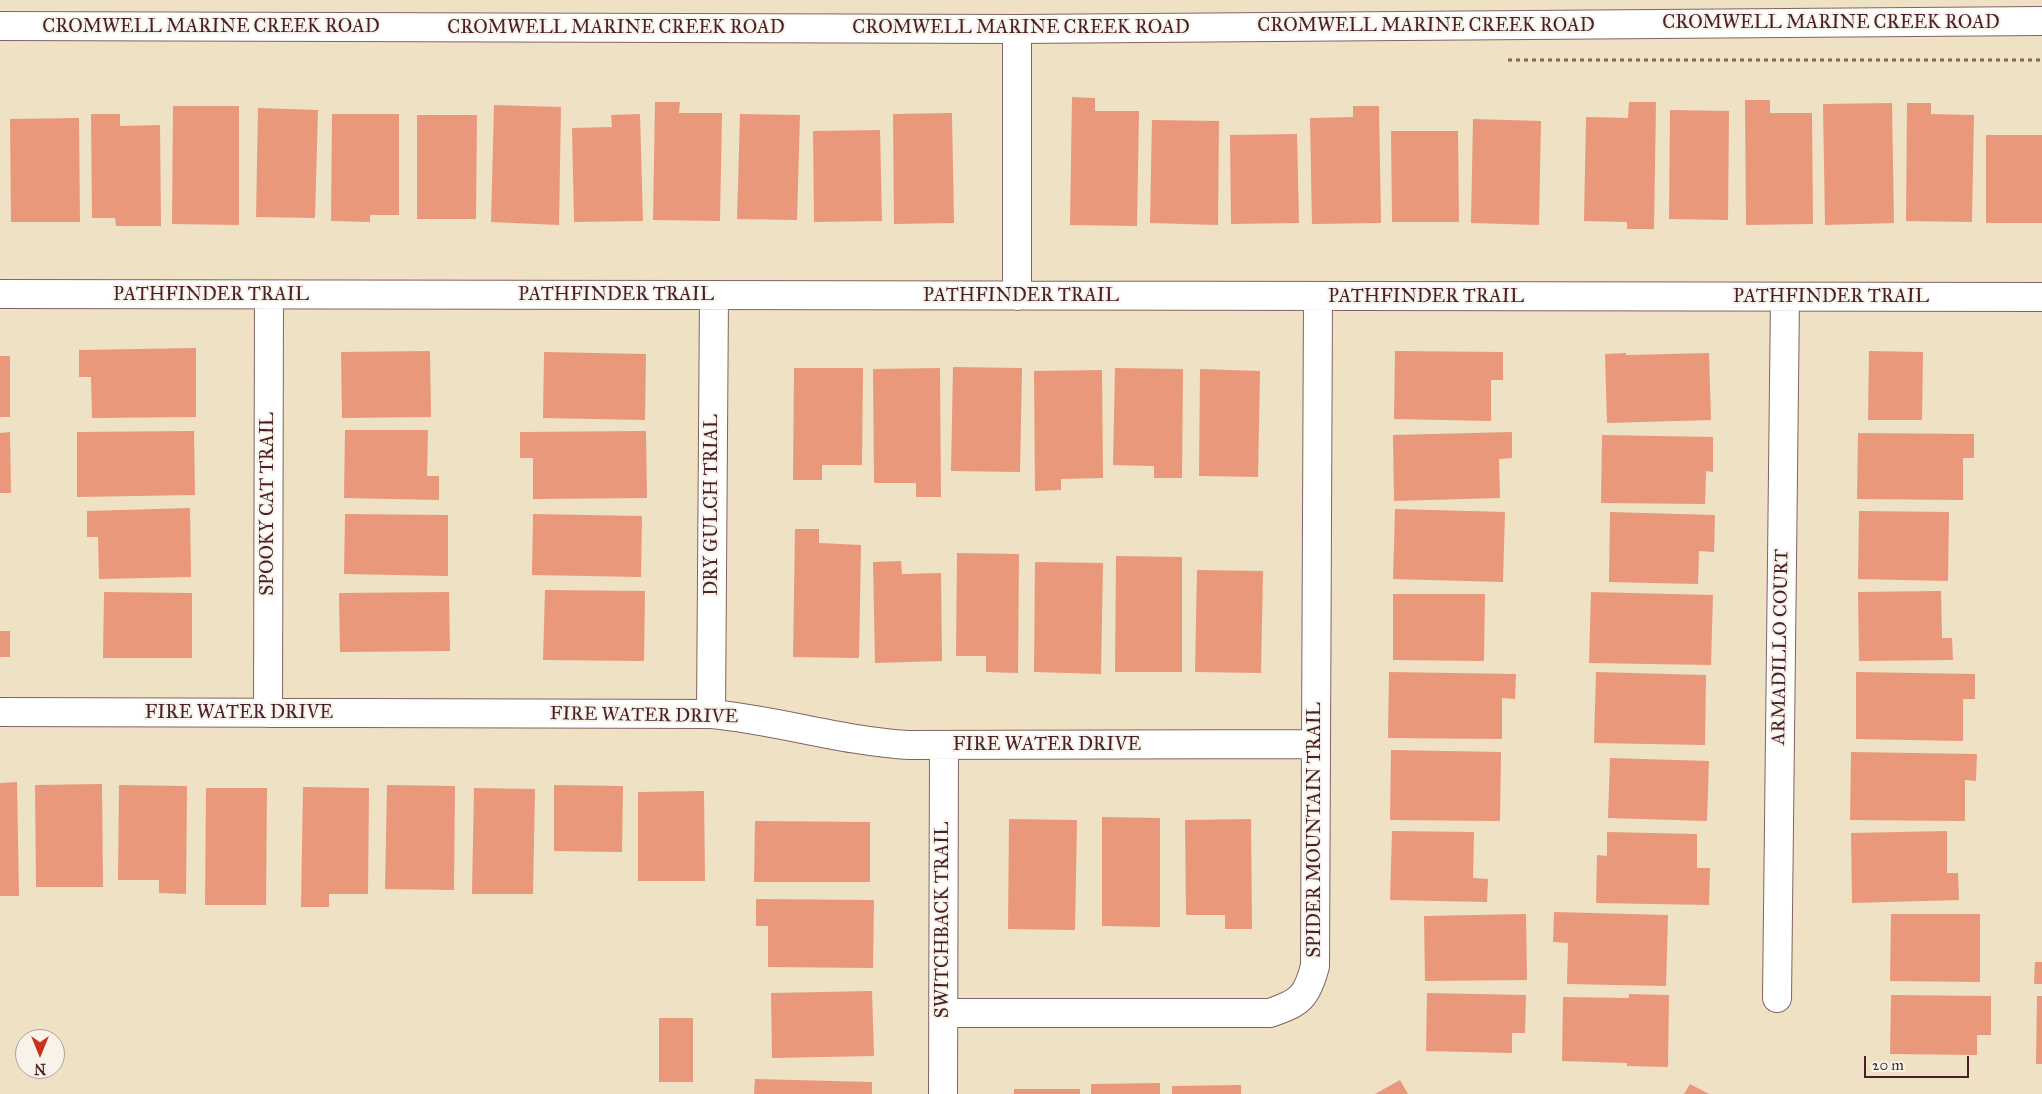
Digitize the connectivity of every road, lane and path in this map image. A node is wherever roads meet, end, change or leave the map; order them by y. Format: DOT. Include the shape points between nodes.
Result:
graph roads {
  1 [pos="2042,21"];
  2 [pos="0,26"];
  3 [pos="1017,29"];
  4 [pos="0,294"];
  5 [pos="269,295"];
  6 [pos="714,295"];
  7 [pos="1017,296"];
  8 [pos="1318,296"];
  9 [pos="1785,297"];
  10 [pos="2042,297"];
  11 [pos="0,712"];
  12 [pos="268,713"];
  13 [pos="711,714"];
  14 [pos="1316,744"];
  15 [pos="944,746"];
  16 [pos="1777,998"];
  17 [pos="943,1014"];
  18 [pos="943,1094"];
  1 -- 3 [label="street, CROMWELL MARINE CREEK ROAD"];
  2 -- 3 [label="street, CROMWELL MARINE CREEK ROAD"];
  3 -- 7 [label="street"];
  4 -- 5 [label="street, PATHFINDER TRAIL"];
  5 -- 6 [label="street, PATHFINDER TRAIL"];
  5 -- 12 [label="street, SPOOKY CAT TRAIL"];
  6 -- 7 [label="street, PATHFINDER TRAIL"];
  6 -- 13 [label="street, DRY GULCH TRIAL"];
  7 -- 8 [label="street, PATHFINDER TRAIL"];
  8 -- 9 [label="street, PATHFINDER TRAIL"];
  8 -- 14 [label="street, SPIDER MOUNTAIN TRAIL"];
  9 -- 10 [label="street, PATHFINDER TRAIL"];
  9 -- 16 [label="street, ARMADILLO COURT"];
  11 -- 12 [label="street, FIRE WATER DRIVE"];
  12 -- 13 [label="street, FIRE WATER DRIVE"];
  13 -- 15 [label="street, FIRE WATER DRIVE" via="751,718 877,742"];
  14 -- 15 [label="street, FIRE WATER DRIVE"];
  14 -- 17 [label="street, SPIDER MOUNTAIN TRAIL" via="1315,966 1303,998 1270,1014"];
  15 -- 17 [label="street, SWITCHBACK TRAIL"];
  17 -- 18 [label="street, SWITCHBACK TRAIL"];
}
